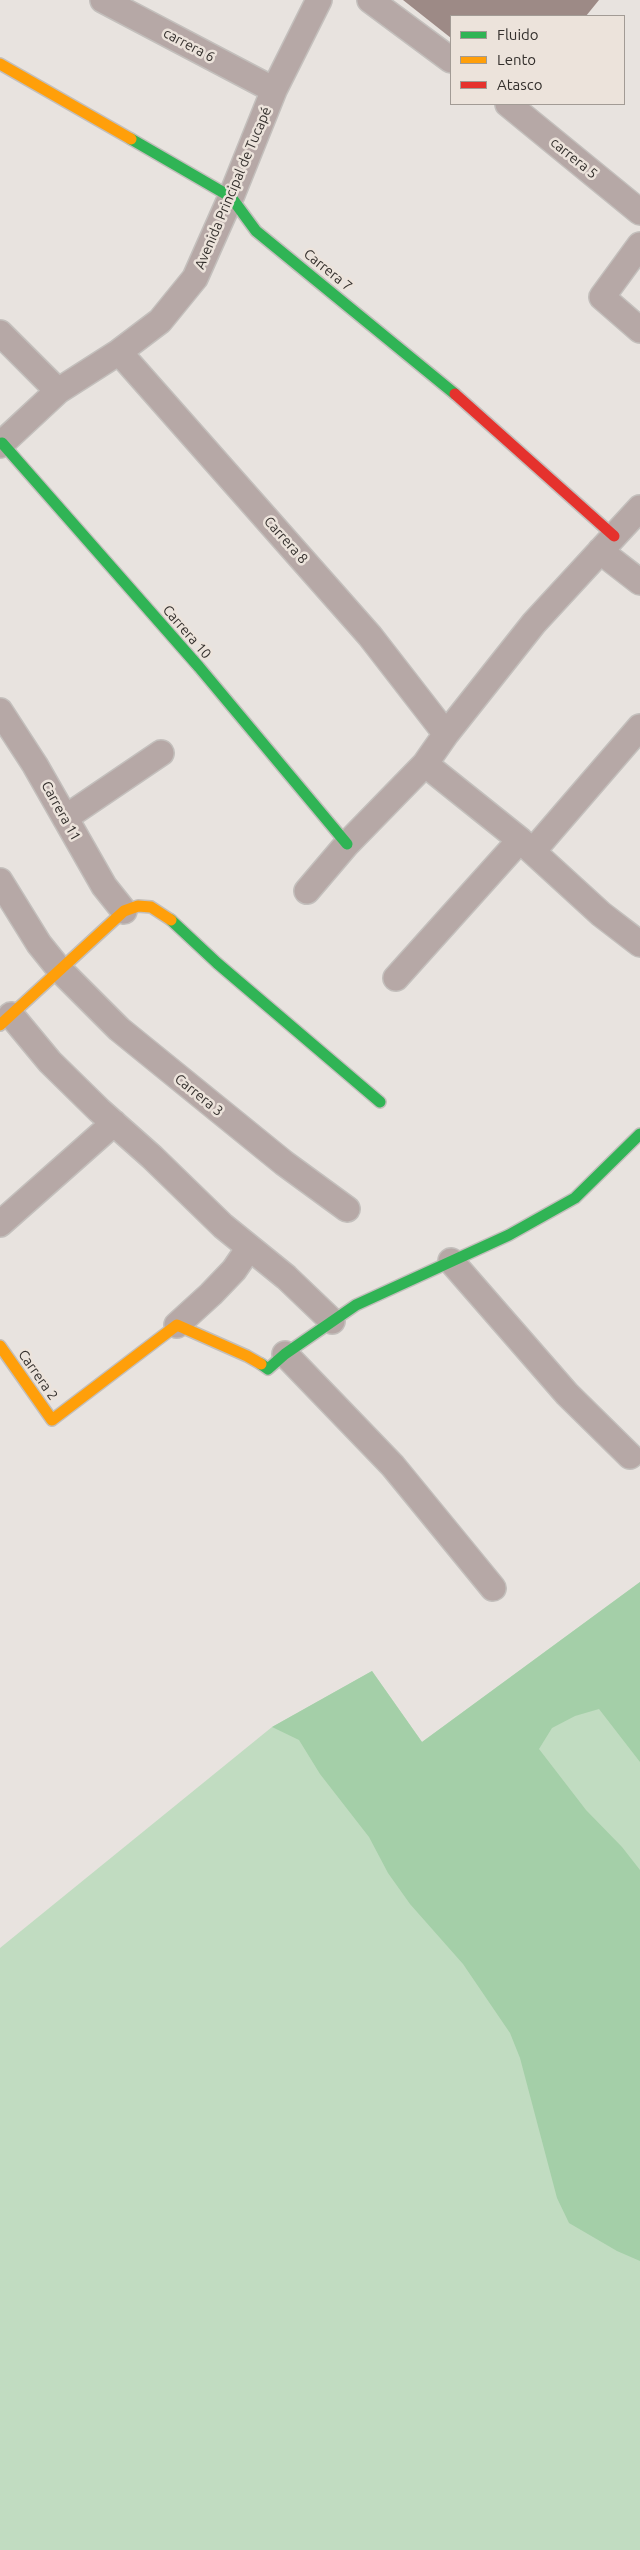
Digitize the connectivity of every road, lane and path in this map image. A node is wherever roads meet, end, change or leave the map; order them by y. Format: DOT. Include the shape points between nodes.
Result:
graph roads {
  1 [pos="103,0"];
  2 [pos="319,0"];
  3 [pos="370,0"];
  4 [pos="450,59"];
  5 [pos="0,64"];
  6 [pos="274,90"];
  7 [pos="509,105"];
  8 [pos="231,197"];
  9 [pos="640,212"];
  10 [pos="640,245"];
  11 [pos="640,330"];
  12 [pos="0,333"];
  13 [pos="119,352"];
  14 [pos="58,391"];
  15 [pos="1,444"];
  16 [pos="640,508"];
  17 [pos="607,544"];
  18 [pos="640,582"];
  19 [pos="0,711"];
  20 [pos="640,727"];
  21 [pos="446,734"];
  22 [pos="161,753"];
  23 [pos="425,764"];
  24 [pos="65,818"];
  25 [pos="347,844"];
  26 [pos="526,845"];
  27 [pos="0,882"];
  28 [pos="307,891"];
  29 [pos="124,911"];
  30 [pos="640,944"];
  31 [pos="60,970"];
  32 [pos="396,978"];
  33 [pos="6,1020"];
  34 [pos="380,1102"];
  35 [pos="114,1123"];
  36 [pos="640,1134"];
  37 [pos="347,1209"];
  38 [pos="0,1224"];
  39 [pos="250,1248"];
  40 [pos="451,1261"];
  41 [pos="332,1321"];
  42 [pos="177,1325"];
  43 [pos="285,1354"];
  44 [pos="4,1362"];
  45 [pos="630,1456"];
  46 [pos="493,1588"];
  1 -- 6 [label="street, carrera 6"];
  2 -- 6 [label="street, Avenida Principal de Tucapé"];
  3 -- 4 [label="street"];
  5 -- 8 [label="street, Carrera 7"];
  6 -- 8 [label="street, Avenida Principal de Tucapé"];
  7 -- 9 [label="street, carrera 5"];
  8 -- 13 [label="street, Avenida Principal de Tucapé" via="195,278 160,321"];
  8 -- 17 [label="street, Carrera 7" via="256,231 439,380"];
  10 -- 11 [label="street" via="602,297"];
  12 -- 14 [label="street"];
  13 -- 14 [label="street, Avenida Principal de Tucapé"];
  13 -- 21 [label="street, Carrera 8" via="370,636"];
  14 -- 15 [label="street, Avenida Principal de Tucapé"];
  15 -- 25 [label="street, Carrera 10" via="205,675"];
  16 -- 17 [label="street"];
  17 -- 18 [label="street"];
  17 -- 21 [label="street" via="534,623"];
  19 -- 24 [label="street, Carrera 11"];
  20 -- 26 [label="street"];
  21 -- 23 [label="street"];
  22 -- 24 [label="street"];
  23 -- 25 [label="street"];
  23 -- 26 [label="street"];
  24 -- 29 [label="street, Carrera 11" via="104,886"];
  25 -- 28 [label="street"];
  26 -- 30 [label="street" via="601,914"];
  26 -- 32 [label="street"];
  27 -- 31 [label="street, Carrera 3" via="39,944"];
  29 -- 31 [label="street"];
  29 -- 34 [label="street" via="151,906 178,925 217,963"];
  31 -- 33 [label="street"];
  31 -- 37 [label="street, Carrera 3" via="119,1029 284,1163"];
  33 -- 35 [label="street"];
  35 -- 38 [label="street"];
  35 -- 39 [label="street"];
  36 -- 40 [label="street" via="575,1198 509,1235"];
  39 -- 41 [label="street"];
  39 -- 42 [label="street" via="234,1270"];
  40 -- 41 [label="street" via="356,1305"];
  40 -- 45 [label="street" via="568,1394"];
  41 -- 43 [label="street"];
  42 -- 43 [label="street" via="247,1356 268,1369"];
  42 -- 44 [label="street, Carrera 2" via="52,1420"];
  43 -- 46 [label="street" via="393,1466"];
}
